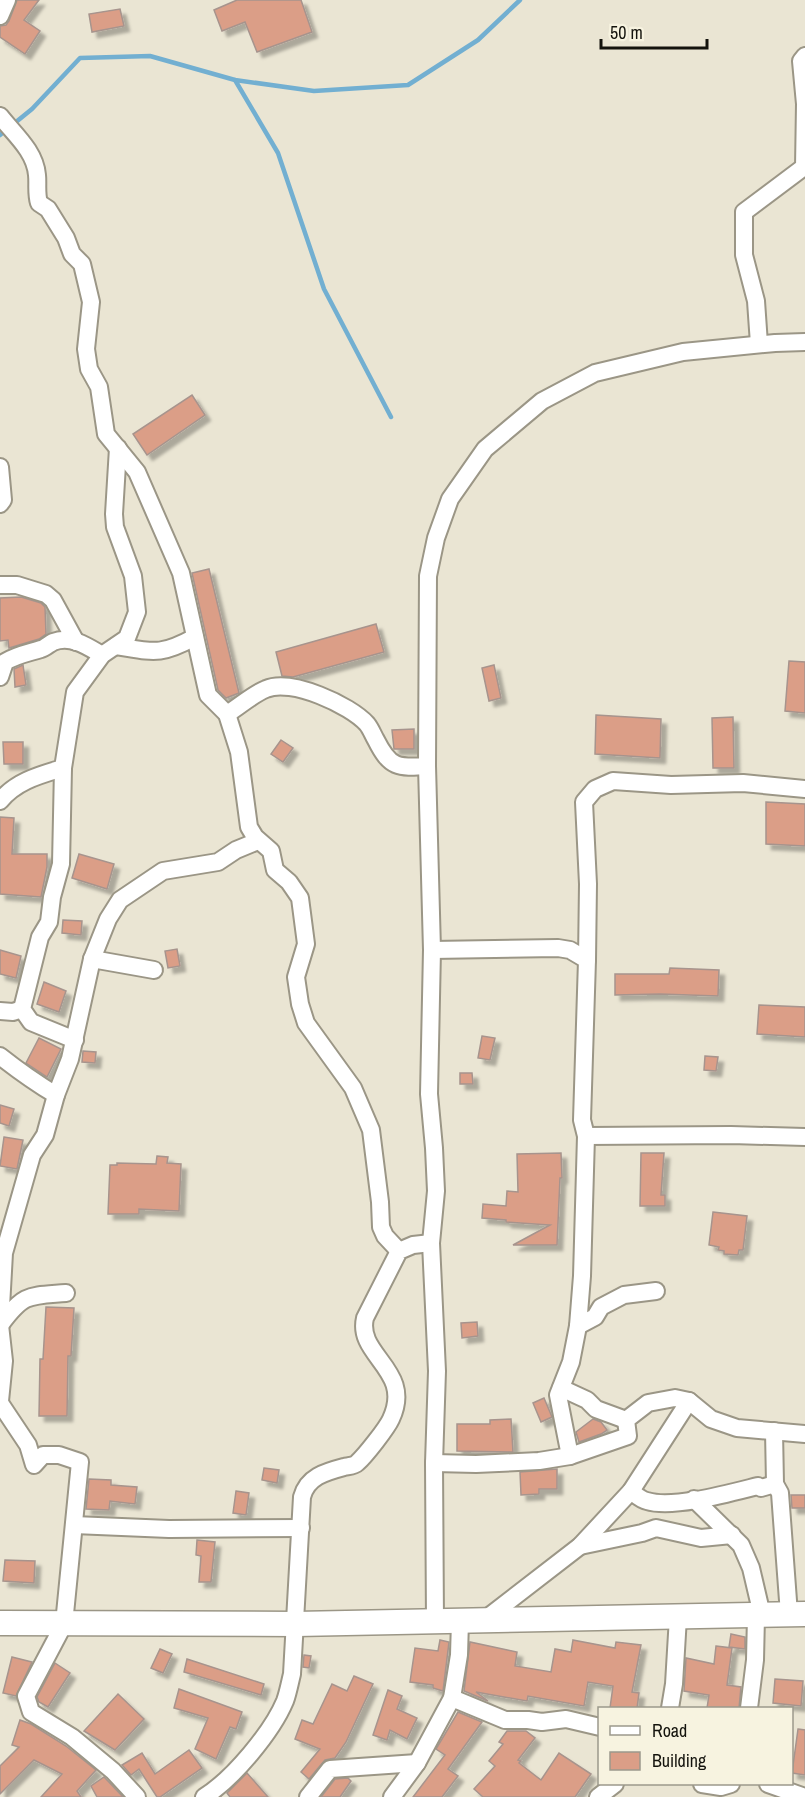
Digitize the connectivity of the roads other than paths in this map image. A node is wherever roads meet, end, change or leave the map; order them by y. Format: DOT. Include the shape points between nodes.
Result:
graph roads {
  1 [pos="7,0"];
  2 [pos="0,16"];
  3 [pos="805,56"];
  4 [pos="0,116"];
  5 [pos="805,342"];
  6 [pos="759,344"];
  7 [pos="118,448"];
  8 [pos="0,467"];
  9 [pos="0,504"];
  10 [pos="0,585"];
  11 [pos="195,637"];
  12 [pos="76,642"];
  13 [pos="109,651"];
  14 [pos="0,677"];
  15 [pos="227,714"];
  16 [pos="427,766"];
  17 [pos="63,768"];
  18 [pos="805,789"];
  19 [pos="0,801"];
  20 [pos="258,841"];
  21 [pos="432,950"];
  22 [pos="92,959"];
  23 [pos="587,960"];
  24 [pos="154,970"];
  25 [pos="22,1009"];
  26 [pos="0,1011"];
  27 [pos="75,1040"];
  28 [pos="0,1056"];
  29 [pos="56,1095"];
  30 [pos="586,1136"];
  31 [pos="805,1137"];
  32 [pos="432,1244"];
  33 [pos="399,1251"];
  34 [pos="656,1291"];
  35 [pos="66,1293"];
  36 [pos="0,1325"];
  37 [pos="578,1326"];
  38 [pos="2,1361"];
  39 [pos="561,1388"];
  40 [pos="689,1401"];
  41 [pos="0,1402"];
  42 [pos="626,1420"];
  43 [pos="774,1431"];
  44 [pos="805,1434"];
  45 [pos="570,1456"];
  46 [pos="434,1462"];
  47 [pos="775,1484"];
  48 [pos="631,1491"];
  49 [pos="692,1500"];
  50 [pos="74,1525"];
  51 [pos="301,1528"];
  52 [pos="732,1535"];
  53 [pos="701,1538"];
  54 [pos="580,1546"];
  55 [pos="797,1614"];
  56 [pos="759,1616"];
  57 [pos="678,1617"];
  58 [pos="472,1621"];
  59 [pos="435,1622"];
  60 [pos="0,1623"];
  61 [pos="64,1624"];
  62 [pos="296,1624"];
  63 [pos="452,1698"];
  64 [pos="670,1707"];
  65 [pos="749,1707"];
  66 [pos="598,1727"];
  67 [pos="417,1763"];
  68 [pos="614,1785"];
  69 [pos="706,1785"];
  70 [pos="771,1785"];
  71 [pos="723,1789"];
  72 [pos="215,1794"];
  73 [pos="137,1797"];
  74 [pos="308,1797"];
  75 [pos="393,1797"];
  76 [pos="598,1797"];
  77 [pos="805,1797"];
  1 -- 2 [label="street"];
  3 -- 6 [label="street" via="801,61 804,167 744,212 744,255 756,301"];
  4 -- 7 [label="street" via="31,153 39,203 48,209 72,254 82,264 91,302 86,349 89,369 99,387 106,434"];
  5 -- 6 [label="street"];
  6 -- 16 [label="street" via="683,351 595,373 542,401 485,449 450,499 428,576"];
  7 -- 11 [label="street" via="136,472 181,573"];
  7 -- 13 [label="street" via="115,527 133,576 137,612 127,638"];
  8 -- 9 [label="street"];
  10 -- 12 [label="street" via="17,585 46,594"];
  11 -- 13 [label="street" via="174,649 156,652"];
  11 -- 15 [label="street" via="208,695"];
  12 -- 13 [label="street"];
  12 -- 14 [label="street" via="65,639 12,657 5,662"];
  13 -- 17 [label="street" via="75,692"];
  15 -- 16 [label="street" via="266,689 306,689 355,713 368,725 384,756 393,764"];
  15 -- 20 [label="street" via="239,752 249,827"];
  16 -- 21 [label="street"];
  17 -- 19 [label="street" via="27,779"];
  17 -- 25 [label="street" via="61,864 49,922 40,937"];
  18 -- 23 [label="street" via="743,783 671,785 613,781 595,789 584,802"];
  20 -- 22 [label="street" via="218,862 163,871 120,900"];
  20 -- 33 [label="street" via="271,851 275,870 300,898 306,944 296,977 300,1004 306,1023 353,1088 371,1130 381,1227"];
  21 -- 23 [label="street" via="558,948"];
  21 -- 32 [label="street" via="429,1094 436,1191"];
  22 -- 24 [label="street"];
  22 -- 27 [label="street"];
  23 -- 30 [label="street" via="582,1120"];
  25 -- 26 [label="street"];
  25 -- 27 [label="street" via="31,1022"];
  27 -- 29 [label="street"];
  28 -- 29 [label="street"];
  29 -- 36 [label="street" via="45,1135 32,1155 4,1253"];
  30 -- 31 [label="street"];
  30 -- 37 [label="street"];
  32 -- 33 [label="street"];
  32 -- 46 [label="street" via="437,1371"];
  33 -- 51 [label="street" via="362,1330 394,1380 397,1402 391,1420 356,1464 312,1478 302,1497"];
  34 -- 37 [label="street" via="624,1295"];
  35 -- 36 [label="street" via="29,1296 15,1305"];
  36 -- 38 [label="street"];
  37 -- 39 [label="street"];
  38 -- 41 [label="street"];
  39 -- 42 [label="street" via="587,1400 596,1409"];
  39 -- 45 [label="street" via="558,1395"];
  40 -- 42 [label="street" via="675,1398 648,1403"];
  40 -- 43 [label="street" via="711,1419 737,1428"];
  40 -- 48 [label="street"];
  41 -- 50 [label="street" via="28,1445 34,1465 43,1455 80,1462"];
  42 -- 45 [label="street" via="628,1436"];
  43 -- 44 [label="street"];
  43 -- 47 [label="street"];
  45 -- 46 [label="street" via="476,1464"];
  46 -- 59 [label="street"];
  47 -- 49 [label="street"];
  47 -- 55 [label="street" via="780,1493"];
  48 -- 49 [label="street" via="644,1501 661,1504"];
  48 -- 54 [label="street"];
  49 -- 52 [label="street"];
  49 -- 53 [label="street"];
  50 -- 51 [label="street"];
  50 -- 61 [label="street"];
  51 -- 62 [label="street"];
  52 -- 53 [label="street"];
  52 -- 56 [label="street" via="751,1568"];
  53 -- 54 [label="street" via="656,1528"];
  54 -- 58 [label="street"];
  55 -- 56 [label="main road"];
  56 -- 57 [label="main road"];
  56 -- 65 [label="street"];
  57 -- 58 [label="main road"];
  57 -- 64 [label="street"];
  58 -- 59 [label="main road"];
  58 -- 63 [label="street" via="459,1654"];
  59 -- 62 [label="main road"];
  60 -- 61 [label="main road"];
  61 -- 62 [label="main road"];
  61 -- 73 [label="street" via="26,1696 31,1712 72,1737"];
  62 -- 72 [label="street" via="292,1674 285,1701 267,1732"];
  63 -- 66 [label="street" via="505,1720 566,1719"];
  63 -- 67 [label="street"];
  67 -- 74 [label="street" via="330,1769"];
  67 -- 75 [label="street"];
  68 -- 76 [label="street"];
  69 -- 71 [label="street"];
  70 -- 77 [label="street"];
}
